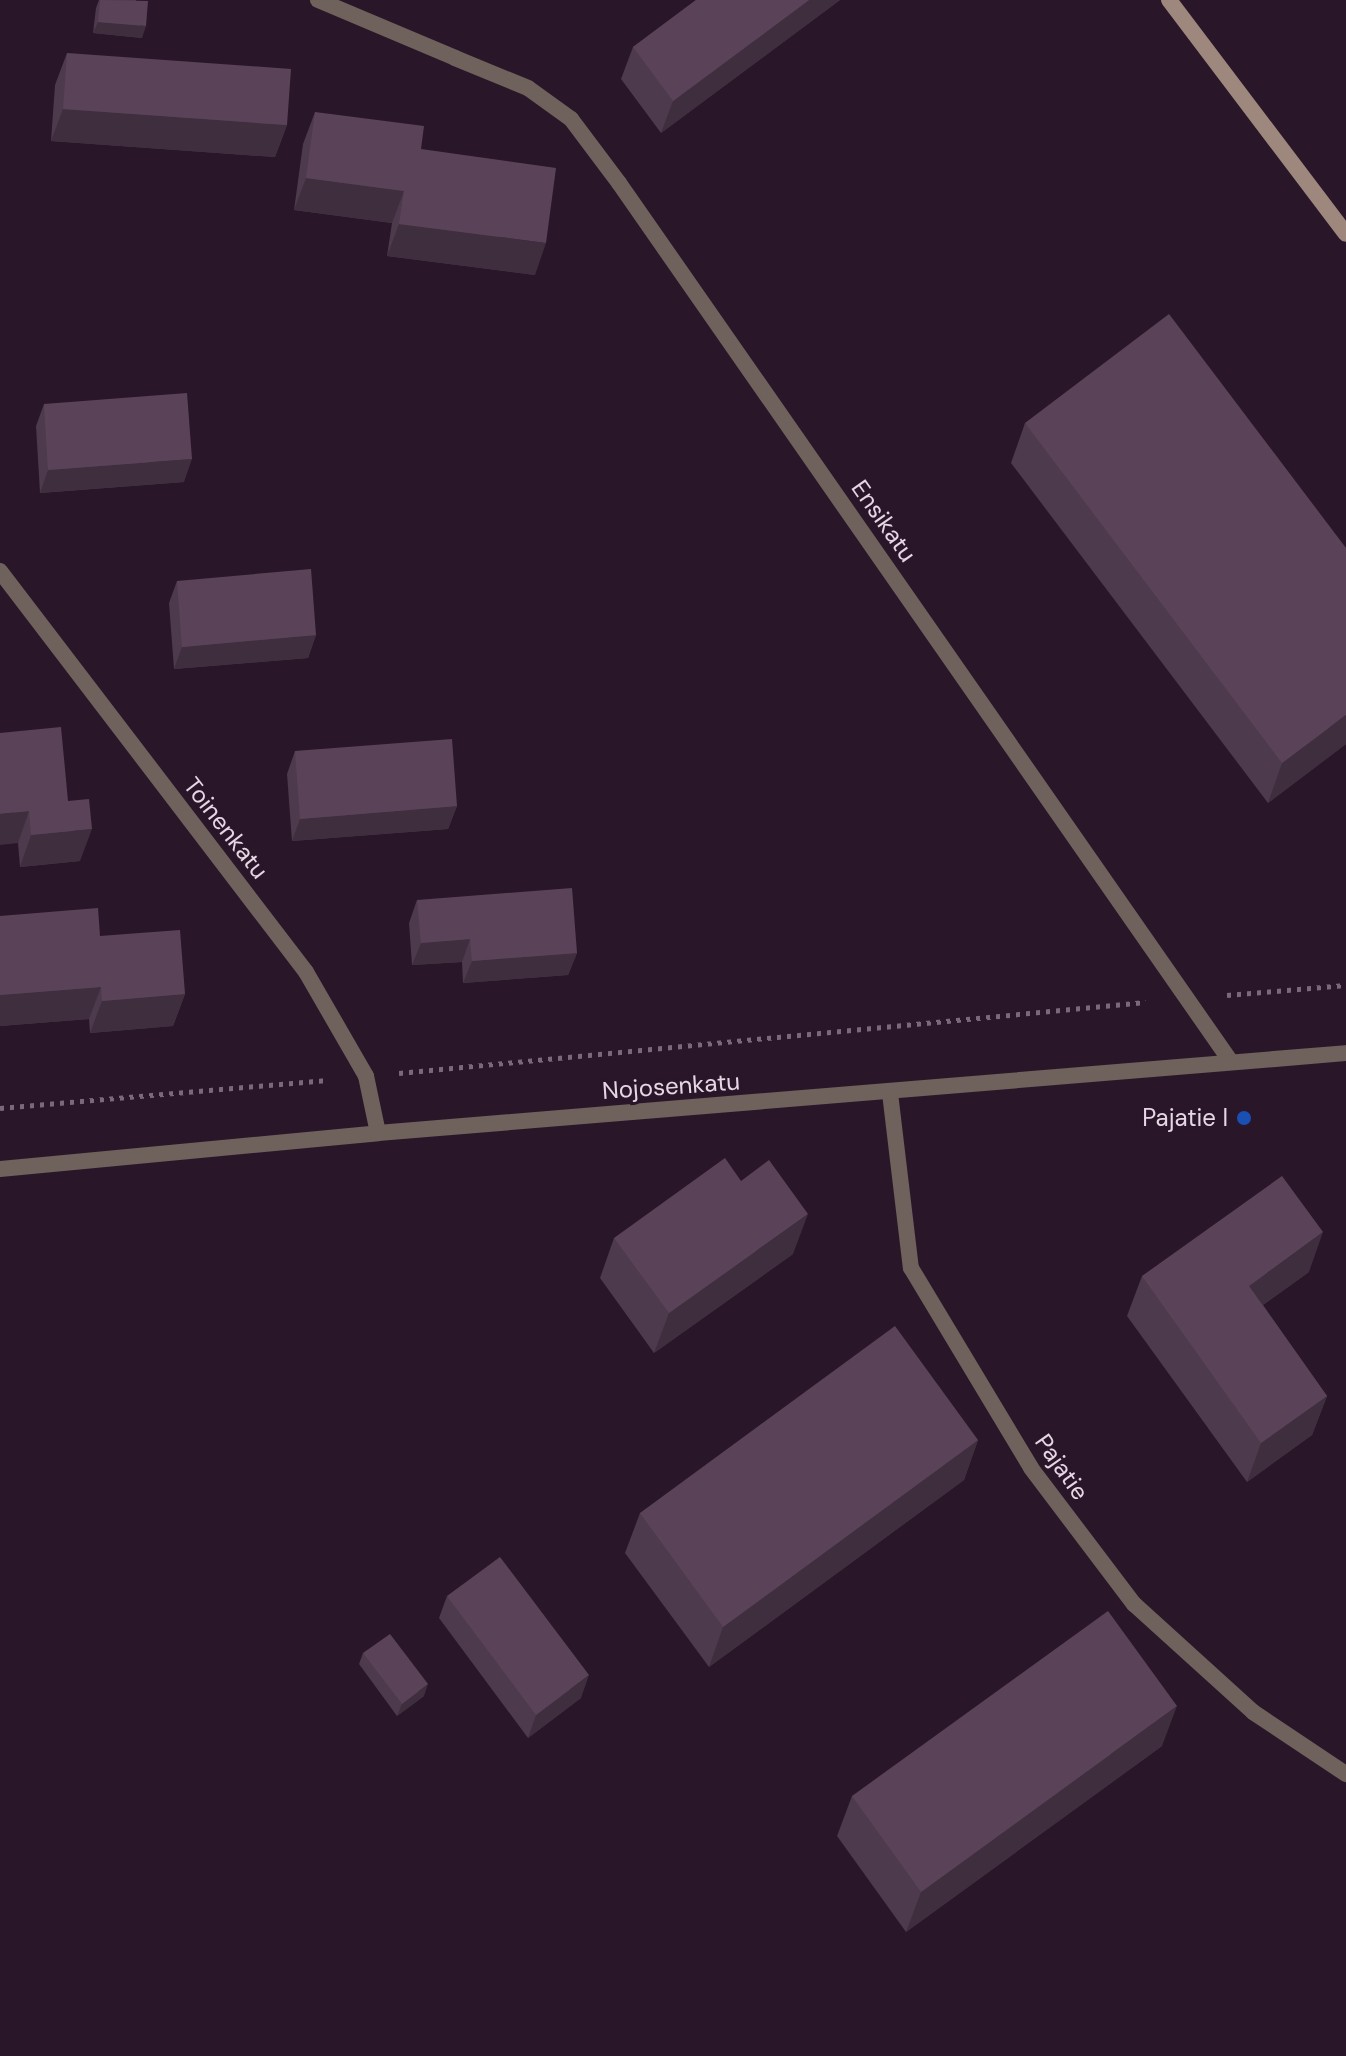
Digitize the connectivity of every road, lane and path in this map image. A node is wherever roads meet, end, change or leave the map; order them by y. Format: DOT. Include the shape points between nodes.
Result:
graph roads {
  1 [pos="318,0"];
  2 [pos="1169,0"];
  3 [pos="1346,234"];
  4 [pos="0,571"];
  5 [pos="1346,985"];
  6 [pos="1188,998"];
  7 [pos="1346,1053"];
  8 [pos="1231,1062"];
  9 [pos="366,1076"];
  10 [pos="890,1093"];
  11 [pos="0,1108"];
  12 [pos="378,1133"];
  13 [pos="0,1169"];
  14 [pos="1346,1774"];
  1 -- 6 [label="street, Ensikatu" via="528,88 571,119"];
  2 -- 3 [label="main road"];
  4 -- 9 [label="street, Toinenkatu" via="306,972"];
  5 -- 6 [label="path"];
  6 -- 8 [label="street, Ensikatu"];
  6 -- 9 [label="path"];
  7 -- 8 [label="street, Nojosenkatu"];
  8 -- 10 [label="street, Nojosenkatu"];
  9 -- 11 [label="path"];
  9 -- 12 [label="street, Toinenkatu"];
  10 -- 12 [label="street, Nojosenkatu"];
  10 -- 14 [label="street, Pajatie" via="911,1268 1031,1468 1134,1604 1253,1712"];
  12 -- 13 [label="street, Nojosenkatu"];
}
